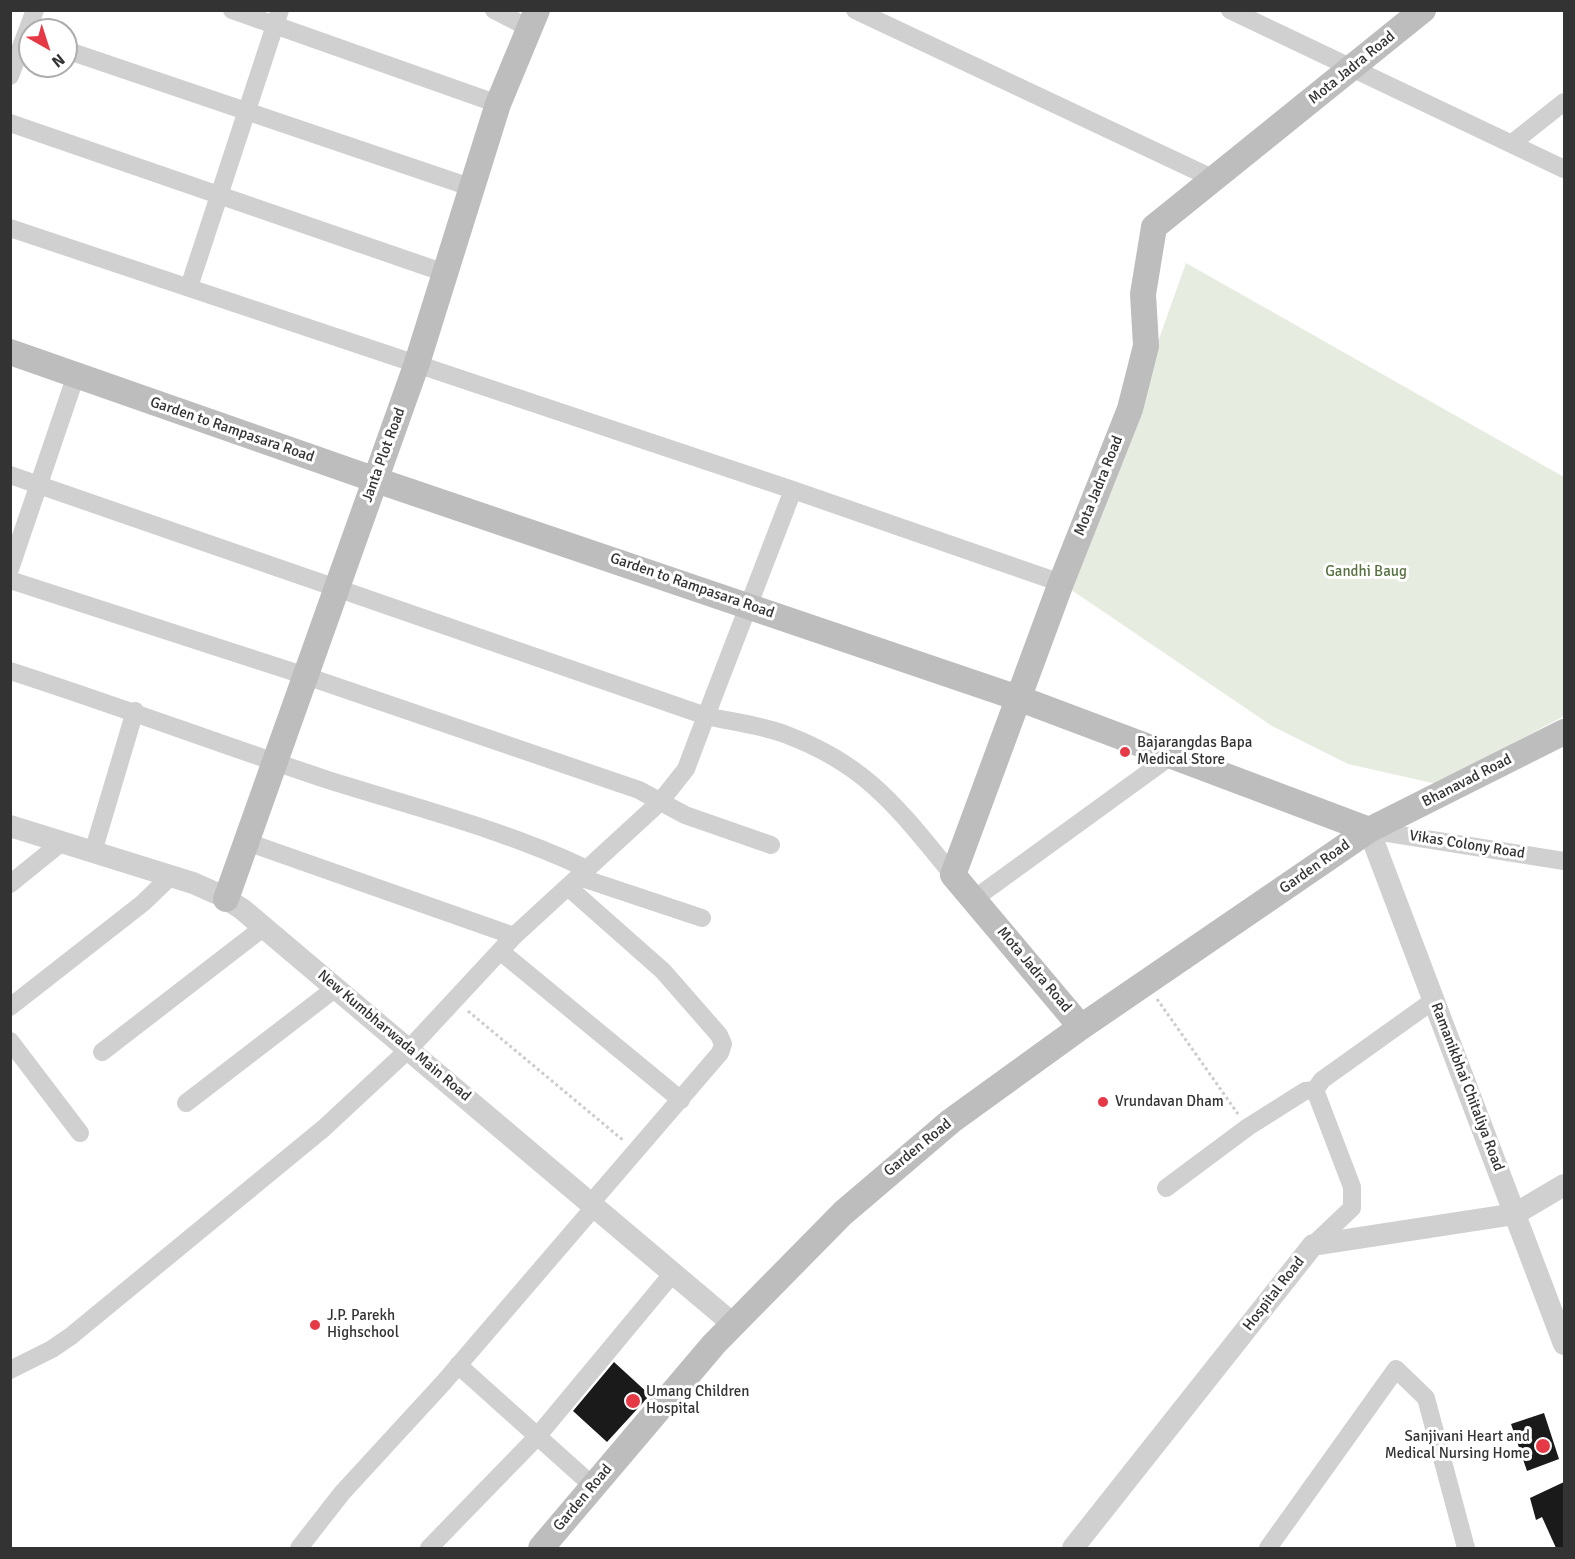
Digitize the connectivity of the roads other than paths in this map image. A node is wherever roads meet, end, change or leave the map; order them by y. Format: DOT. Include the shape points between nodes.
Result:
graph roads {
  1 [pos="232,10"];
  2 [pos="494,10"];
  3 [pos="855,10"];
  4 [pos="1230,10"];
  5 [pos="1423,10"];
  6 [pos="277,18"];
  7 [pos="533,19"];
  8 [pos="18,49"];
  9 [pos="78,54"];
  10 [pos="1352,68"];
  11 [pos="10,76"];
  12 [pos="1564,102"];
  13 [pos="498,105"];
  14 [pos="246,110"];
  15 [pos="10,123"];
  16 [pos="1511,144"];
  17 [pos="1564,169"];
  18 [pos="1214,179"];
  19 [pos="472,188"];
  20 [pos="218,194"];
  21 [pos="10,228"];
  22 [pos="445,273"];
  23 [pos="189,287"];
  24 [pos="10,352"];
  25 [pos="417,363"];
  26 [pos="76,375"];
  27 [pos="10,475"];
  28 [pos="376,480"];
  29 [pos="40,485"];
  30 [pos="793,490"];
  31 [pos="10,569"];
  32 [pos="10,580"];
  33 [pos="1061,583"];
  34 [pos="338,586"];
  35 [pos="748,605"];
  36 [pos="10,671"];
  37 [pos="306,676"];
  38 [pos="1018,698"];
  39 [pos="135,711"];
  40 [pos="706,716"];
  41 [pos="1564,732"];
  42 [pos="1171,756"];
  43 [pos="273,762"];
  44 [pos="660,802"];
  45 [pos="10,826"];
  46 [pos="1369,830"];
  47 [pos="62,842"];
  48 [pos="247,842"];
  49 [pos="771,844"];
  50 [pos="93,852"];
  51 [pos="1564,861"];
  52 [pos="953,875"];
  53 [pos="171,876"];
  54 [pos="578,877"];
  55 [pos="10,884"];
  56 [pos="226,899"];
  57 [pos="974,899"];
  58 [pos="702,918"];
  59 [pos="264,927"];
  60 [pos="514,936"];
  61 [pos="500,951"];
  62 [pos="337,987"];
  63 [pos="1434,1000"];
  64 [pos="10,1007"];
  65 [pos="1081,1027"];
  66 [pos="10,1041"];
  67 [pos="409,1048"];
  68 [pos="102,1052"];
  69 [pos="1315,1090"];
  70 [pos="681,1100"];
  71 [pos="186,1103"];
  72 [pos="80,1133"];
  73 [pos="1564,1185"];
  74 [pos="1166,1188"];
  75 [pos="593,1205"];
  76 [pos="1515,1214"];
  77 [pos="1313,1245"];
  78 [pos="673,1273"];
  79 [pos="733,1324"];
  80 [pos="1564,1344"];
  81 [pos="458,1365"];
  82 [pos="10,1370"];
  83 [pos="536,1438"];
  84 [pos="593,1486"];
  85 [pos="298,1548"];
  86 [pos="429,1548"];
  87 [pos="541,1548"];
  88 [pos="1073,1548"];
  89 [pos="1268,1548"];
  90 [pos="1466,1548"];
  1 -- 6 [label="street"];
  2 -- 7 [label="street"];
  3 -- 18 [label="street"];
  4 -- 10 [label="street"];
  5 -- 10 [label="main road, Mota Jadra Road"];
  6 -- 13 [label="street"];
  6 -- 14 [label="street"];
  7 -- 13 [label="main road, Janta Plot Road"];
  8 -- 11 [label="street"];
  9 -- 14 [label="street"];
  10 -- 16 [label="street"];
  10 -- 18 [label="main road, Mota Jadra Road"];
  12 -- 16 [label="street"];
  13 -- 19 [label="main road, Janta Plot Road"];
  14 -- 19 [label="street"];
  14 -- 20 [label="street"];
  15 -- 20 [label="street"];
  16 -- 17 [label="street"];
  18 -- 33 [label="main road, Mota Jadra Road" via="1154,227 1143,294 1147,335 1144,360 1130,409"];
  19 -- 22 [label="main road, Janta Plot Road"];
  20 -- 22 [label="street"];
  20 -- 23 [label="street"];
  21 -- 23 [label="street"];
  22 -- 25 [label="main road, Janta Plot Road"];
  23 -- 25 [label="street"];
  24 -- 26 [label="main road, Garden to Rampasara Road"];
  25 -- 28 [label="main road, Janta Plot Road"];
  25 -- 30 [label="street"];
  26 -- 28 [label="main road, Garden to Rampasara Road"];
  26 -- 29 [label="street"];
  27 -- 29 [label="street"];
  28 -- 34 [label="main road, Janta Plot Road"];
  28 -- 35 [label="main road, Garden to Rampasara Road"];
  29 -- 31 [label="street"];
  29 -- 34 [label="street"];
  30 -- 33 [label="street"];
  30 -- 35 [label="street"];
  32 -- 37 [label="street"];
  33 -- 38 [label="main road, Mota Jadra Road"];
  34 -- 37 [label="main road, Janta Plot Road"];
  34 -- 40 [label="street"];
  35 -- 38 [label="main road, Garden to Rampasara Road"];
  35 -- 40 [label="street"];
  36 -- 39 [label="street"];
  37 -- 43 [label="main road, Janta Plot Road"];
  37 -- 44 [label="street" via="639,790"];
  38 -- 42 [label="main road, Garden to Rampasara Road"];
  38 -- 52 [label="main road, Mota Jadra Road"];
  39 -- 43 [label="street"];
  39 -- 50 [label="street"];
  40 -- 44 [label="street" via="686,769"];
  40 -- 52 [label="street" via="785,734 838,758 888,798"];
  41 -- 46 [label="main road, Bhanavad Road"];
  42 -- 46 [label="main road, Garden to Rampasara Road"];
  42 -- 57 [label="street"];
  43 -- 48 [label="main road, Janta Plot Road"];
  43 -- 54 [label="street" via="530,845"];
  44 -- 49 [label="street" via="685,815"];
  44 -- 54 [label="street"];
  45 -- 47 [label="street, New Kumbharwada Main Road"];
  46 -- 51 [label="street, Vikas Colony Road"];
  46 -- 63 [label="street, Ramanikbhai Chitaliya Road"];
  46 -- 65 [label="main road, Garden Road"];
  47 -- 50 [label="street, New Kumbharwada Main Road"];
  47 -- 55 [label="street"];
  48 -- 56 [label="main road, Janta Plot Road"];
  48 -- 60 [label="street"];
  50 -- 53 [label="street, New Kumbharwada Main Road"];
  52 -- 57 [label="main road, Mota Jadra Road"];
  53 -- 56 [label="street, New Kumbharwada Main Road"];
  53 -- 64 [label="street" via="143,903"];
  54 -- 58 [label="street"];
  54 -- 60 [label="street"];
  54 -- 70 [label="street" via="722,1039 720,1053"];
  56 -- 59 [label="street, New Kumbharwada Main Road"];
  57 -- 65 [label="main road, Mota Jadra Road"];
  59 -- 62 [label="street, New Kumbharwada Main Road"];
  59 -- 68 [label="street"];
  60 -- 61 [label="street"];
  61 -- 67 [label="street"];
  61 -- 70 [label="street"];
  62 -- 67 [label="street, New Kumbharwada Main Road"];
  62 -- 71 [label="street"];
  63 -- 69 [label="street" via="1322,1080"];
  63 -- 76 [label="street, Ramanikbhai Chitaliya Road"];
  65 -- 79 [label="main road, Garden Road" via="886,1173"];
  66 -- 72 [label="street"];
  67 -- 75 [label="street, New Kumbharwada Main Road"];
  67 -- 82 [label="street" via="324,1128 71,1336"];
  69 -- 74 [label="street" via="1305,1091 1248,1127"];
  69 -- 77 [label="street" via="1352,1187 1352,1208"];
  70 -- 75 [label="street"];
  73 -- 76 [label="street, Hospital Road"];
  75 -- 78 [label="street, New Kumbharwada Main Road"];
  75 -- 81 [label="street"];
  76 -- 77 [label="street, Hospital Road"];
  76 -- 80 [label="street, Ramanikbhai Chitaliya Road"];
  77 -- 88 [label="street, Hospital Road"];
  78 -- 79 [label="street, New Kumbharwada Main Road"];
  78 -- 83 [label="street"];
  79 -- 84 [label="main road, Garden Road"];
  81 -- 83 [label="street"];
  81 -- 85 [label="street" via="342,1493"];
  83 -- 84 [label="street"];
  83 -- 86 [label="street"];
  84 -- 87 [label="main road, Garden Road"];
  89 -- 90 [label="street" via="1396,1369 1426,1398"];
}
